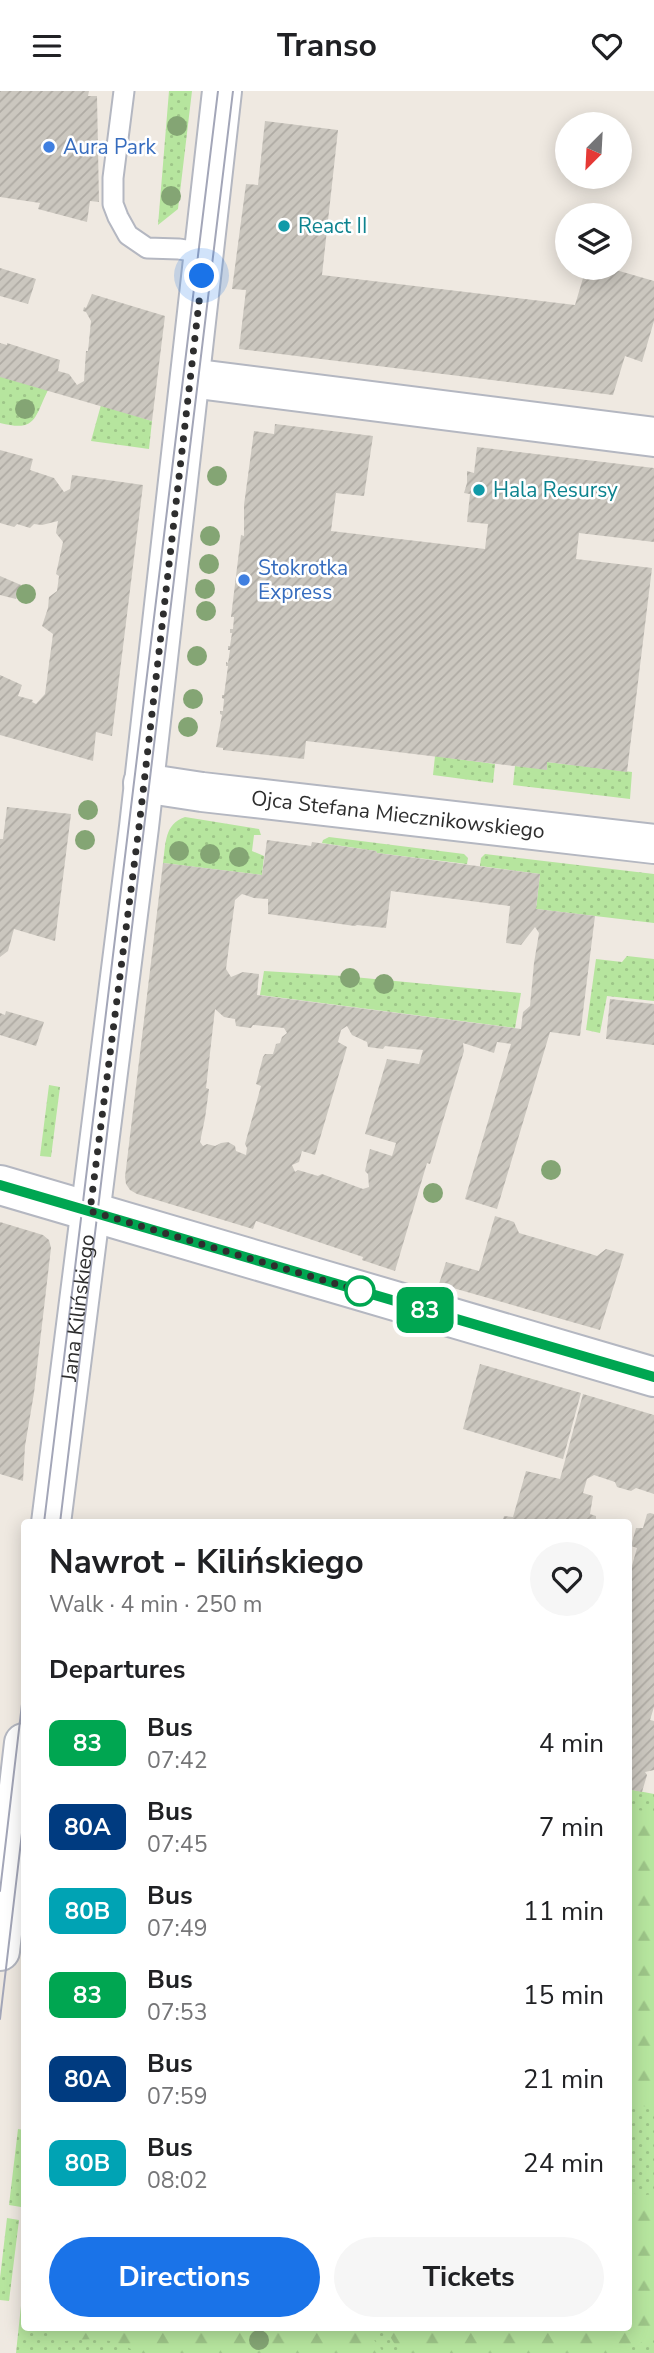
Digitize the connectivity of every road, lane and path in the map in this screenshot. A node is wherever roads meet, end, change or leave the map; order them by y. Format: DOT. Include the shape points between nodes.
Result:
graph roads {
  1 [pos="124,91"];
  2 [pos="222,91"];
  3 [pos="205,253"];
  4 [pos="190,378"];
  5 [pos="654,437"];
  6 [pos="143,783"];
  7 [pos="654,844"];
  8 [pos="0,1185"];
  9 [pos="90,1211"];
  10 [pos="654,1377"];
  11 [pos="52,1519"];
  12 [pos="21,1770"];
  13 [pos="0,1951"];
  1 -- 3 [label="lane" via="113,178 118,217 128,235 147,249"];
  2 -- 3 [label="street, Jana Kilińskiego"];
  3 -- 4 [label="street, Jana Kilińskiego"];
  4 -- 5 [label="street"];
  4 -- 6 [label="street, Jana Kilińskiego"];
  6 -- 7 [label="street, Ojca Stefana Miecznikowskiego"];
  6 -- 9 [label="street, Jana Kilińskiego"];
  8 -- 9 [label="street"];
  9 -- 10 [label="street"];
  9 -- 11 [label="street, Jana Kilińskiego"];
  12 -- 13 [label="street"];
}
